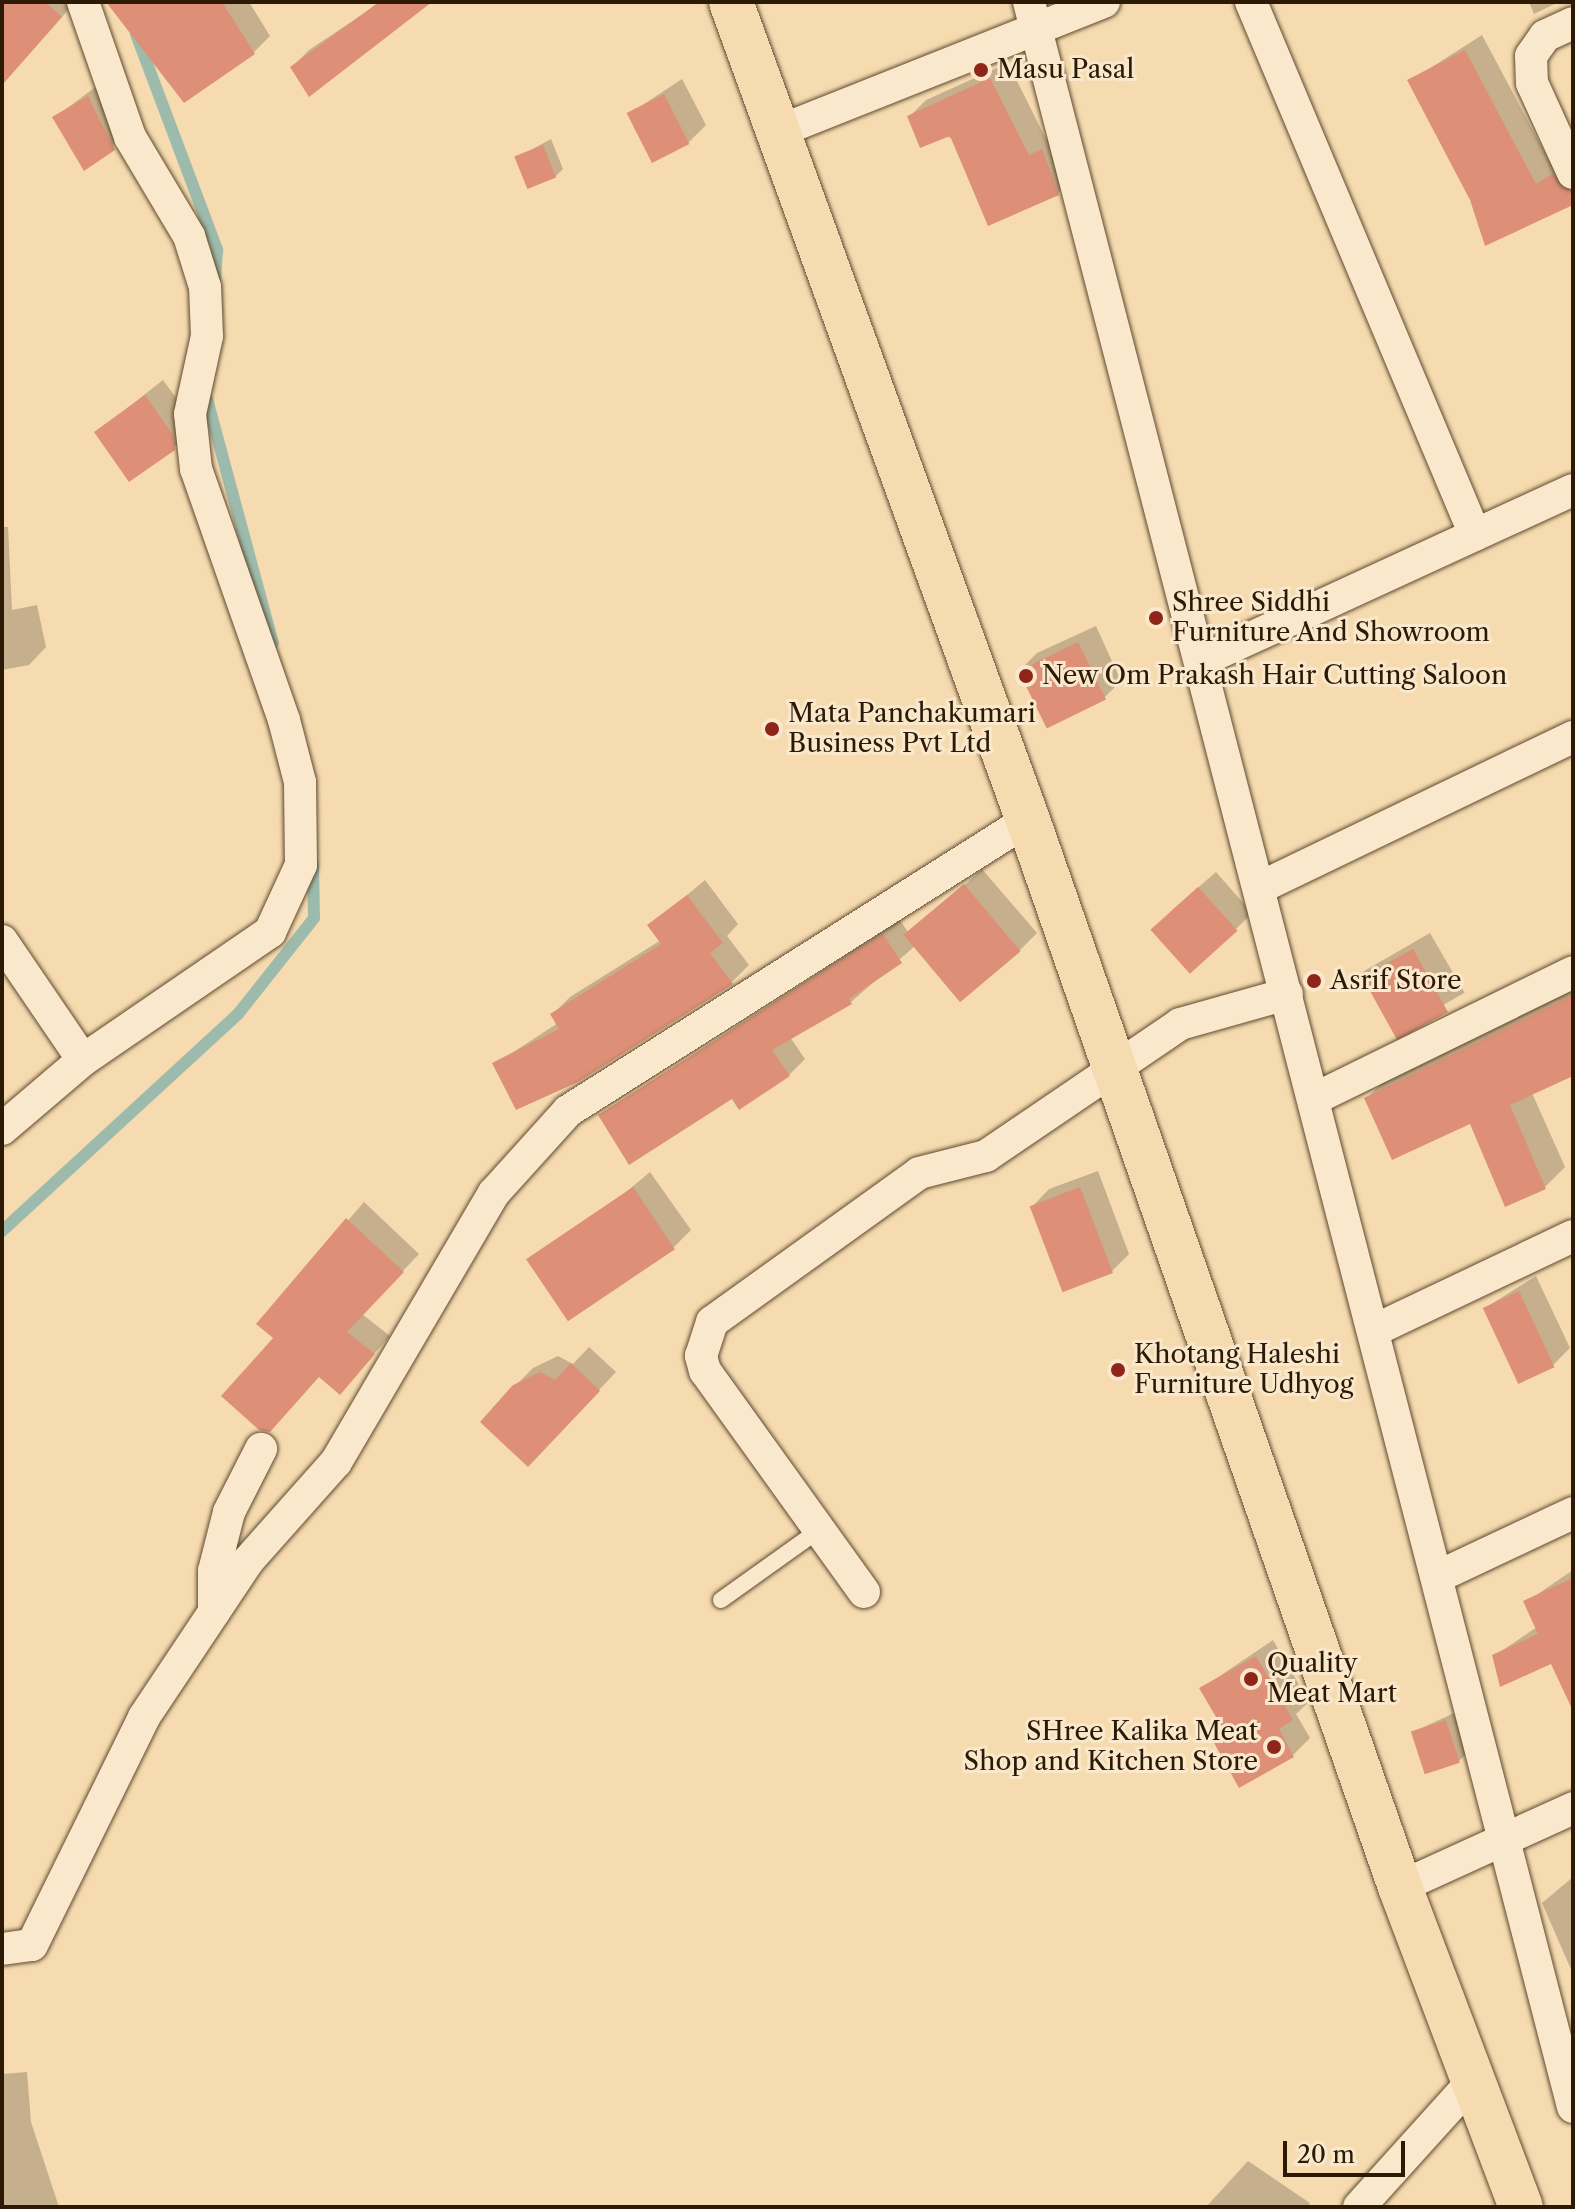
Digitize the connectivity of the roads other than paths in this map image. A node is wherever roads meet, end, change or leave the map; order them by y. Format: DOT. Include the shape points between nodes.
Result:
graph roads {
  1 [pos="83,2"];
  2 [pos="731,2"];
  3 [pos="1104,2"];
  4 [pos="1251,2"];
  5 [pos="1033,17"];
  6 [pos="1573,23"];
  7 [pos="777,132"];
  8 [pos="1573,173"];
  9 [pos="1573,490"];
  10 [pos="1475,535"];
  11 [pos="1203,660"];
  12 [pos="1573,737"];
  13 [pos="1028,820"];
  14 [pos="1263,886"];
  15 [pos="2,941"];
  16 [pos="1573,972"];
  17 [pos="1287,994"];
  18 [pos="83,1060"];
  19 [pos="1113,1065"];
  20 [pos="1314,1099"];
  21 [pos="2,1129"];
  22 [pos="1573,1236"];
  23 [pos="1375,1330"];
  24 [pos="261,1449"];
  25 [pos="1573,1513"];
  26 [pos="819,1530"];
  27 [pos="1437,1577"];
  28 [pos="864,1592"];
  29 [pos="721,1600"];
  30 [pos="214,1612"];
  31 [pos="1573,1808"];
  32 [pos="1504,1838"];
  33 [pos="1400,1887"];
  34 [pos="2,1949"];
  35 [pos="1472,2082"];
  36 [pos="1573,2107"];
  37 [pos="1359,2207"];
  38 [pos="1521,2207"];
  1 -- 18 [label="street" via="130,137 189,236 205,287 207,336 190,414 196,469 284,720 304,823 292,898 270,932"];
  2 -- 7 [label="main road"];
  3 -- 5 [label="street"];
  4 -- 10 [label="street"];
  5 -- 7 [label="street"];
  5 -- 11 [label="street"];
  6 -- 8 [label="street" via="1545,36 1531,56 1532,83"];
  7 -- 13 [label="main road"];
  9 -- 10 [label="street"];
  10 -- 11 [label="street"];
  11 -- 14 [label="street"];
  12 -- 14 [label="street"];
  13 -- 19 [label="main road"];
  13 -- 30 [label="street" via="568,1111 494,1193 336,1462 248,1561"];
  14 -- 17 [label="street"];
  15 -- 18 [label="street"];
  16 -- 20 [label="street"];
  17 -- 19 [label="street" via="1180,1024"];
  17 -- 20 [label="street"];
  18 -- 21 [label="street"];
  19 -- 26 [label="street" via="986,1156 919,1173 712,1322 701,1356 705,1371"];
  19 -- 33 [label="main road"];
  20 -- 23 [label="street"];
  22 -- 23 [label="street"];
  23 -- 27 [label="street"];
  24 -- 30 [label="street" via="229,1512 214,1571"];
  25 -- 27 [label="street"];
  26 -- 28 [label="street"];
  26 -- 29 [label="lane"];
  27 -- 32 [label="street"];
  30 -- 34 [label="street" via="104,1791 32,1945"];
  31 -- 32 [label="street"];
  32 -- 33 [label="street"];
  32 -- 36 [label="street"];
  33 -- 35 [label="main road"];
  35 -- 37 [label="street"];
  35 -- 38 [label="main road"];
}
